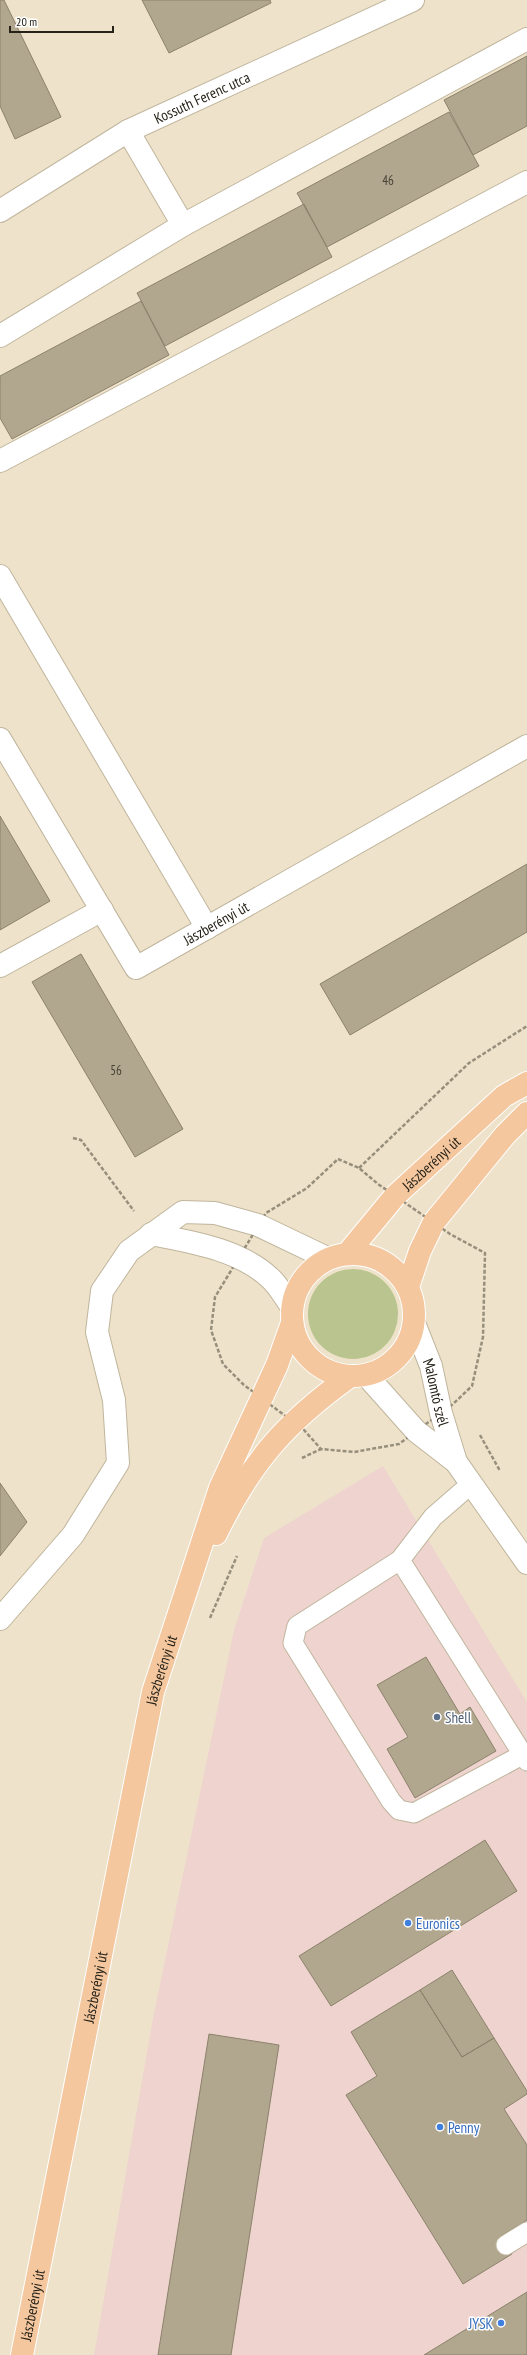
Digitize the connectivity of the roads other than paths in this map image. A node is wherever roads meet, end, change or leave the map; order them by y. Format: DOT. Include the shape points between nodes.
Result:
graph roads {
  1 [pos="413,0"];
  2 [pos="527,39"];
  3 [pos="128,131"];
  4 [pos="527,182"];
  5 [pos="0,211"];
  6 [pos="183,225"];
  7 [pos="0,336"];
  8 [pos="0,461"];
  9 [pos="0,576"];
  10 [pos="0,739"];
  11 [pos="527,746"];
  12 [pos="102,910"];
  13 [pos="207,928"];
  14 [pos="0,966"];
  15 [pos="527,1083"];
  16 [pos="527,1113"];
  17 [pos="151,1234"];
  18 [pos="338,1257"];
  19 [pos="408,1287"];
  20 [pos="292,1315"];
  21 [pos="414,1323"];
  22 [pos="358,1376"];
  23 [pos="456,1462"];
  24 [pos="471,1484"];
  25 [pos="400,1560"];
  26 [pos="527,1563"];
  27 [pos="0,1619"];
  28 [pos="174,1622"];
  29 [pos="525,1758"];
  30 [pos="527,2232"];
  31 [pos="506,2245"];
  32 [pos="22,2355"];
  1 -- 3 [label="street, Kossuth Ferenc utca"];
  2 -- 6 [label="street"];
  3 -- 5 [label="street, Kossuth Ferenc utca"];
  3 -- 6 [label="street"];
  4 -- 8 [label="street"];
  6 -- 7 [label="street"];
  9 -- 13 [label="street"];
  10 -- 12 [label="street, Jászberényi út"];
  11 -- 13 [label="street, Jászberényi út"];
  12 -- 13 [label="street, Jászberényi út" via="136,968"];
  12 -- 14 [label="street"];
  15 -- 18 [label="main road, Jászberényi út" via="504,1096 395,1196"];
  16 -- 19 [label="main road" via="505,1135 434,1222 420,1251"];
  17 -- 18 [label="street" via="183,1212 215,1214 258,1225"];
  17 -- 20 [label="street" via="199,1244 238,1257 270,1278"];
  17 -- 27 [label="street" via="129,1250 102,1291 97,1332 114,1400 118,1463 73,1535"];
  18 -- 19 [label="main road" via="361,1255 382,1261 399,1275"];
  18 -- 20 [label="main road" via="316,1266 304,1278 296,1292"];
  19 -- 21 [label="main road" via="414,1305"];
  20 -- 22 [label="main road" via="299,1345 314,1363 334,1374"];
  20 -- 28 [label="main road, Jászberényi út" via="277,1365 220,1488"];
  21 -- 22 [label="main road" via="402,1354 386,1367"];
  21 -- 23 [label="street, Malomtó szél" via="431,1366 441,1413"];
  22 -- 23 [label="street, Malomtó szél" via="416,1431"];
  22 -- 28 [label="main road, Jászberényi út" via="292,1421 263,1454 227,1512"];
  23 -- 24 [label="street, Malomtó szél"];
  24 -- 25 [label="lane" via="433,1517"];
  24 -- 26 [label="street, Malomtó szél"];
  25 -- 29 [label="lane"];
  25 -- 29 [label="lane" via="297,1626 293,1642 391,1801 399,1810 414,1813"];
  28 -- 32 [label="main road, Jászberényi út" via="148,1711"];
  30 -- 31 [label="lane"];
}
